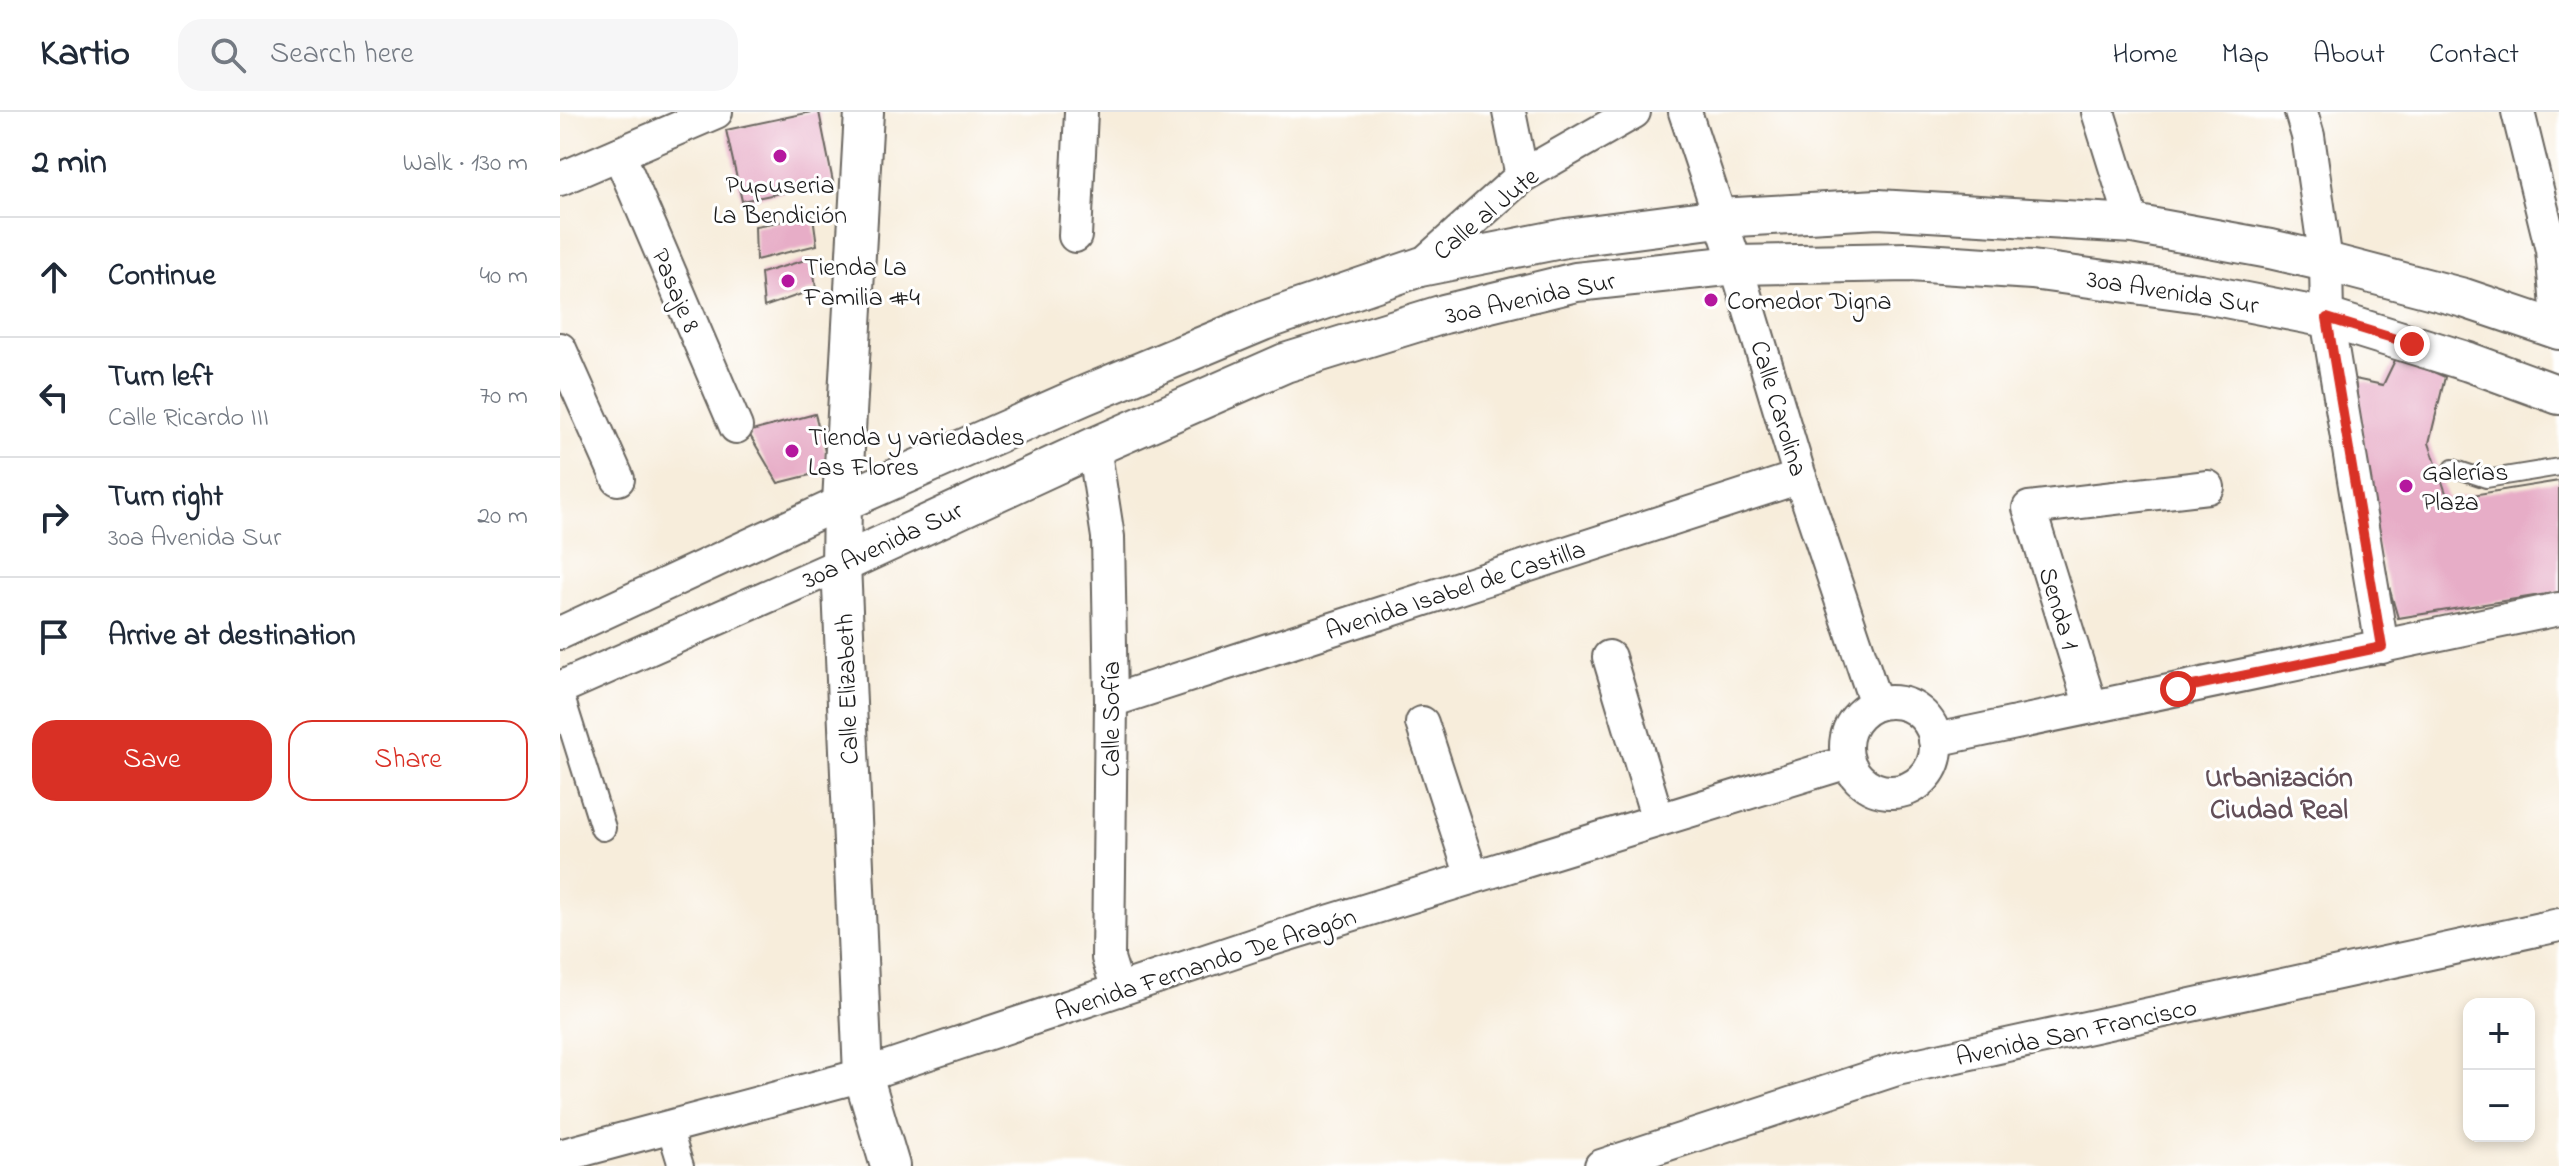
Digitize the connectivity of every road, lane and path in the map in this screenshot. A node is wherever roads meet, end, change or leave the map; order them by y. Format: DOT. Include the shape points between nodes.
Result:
graph roads {
  1 [pos="716,112"];
  2 [pos="864,112"];
  3 [pos="1081,112"];
  4 [pos="1509,112"];
  5 [pos="1634,112"];
  6 [pos="1685,112"];
  7 [pos="2098,112"];
  8 [pos="2301,112"];
  9 [pos="2518,112"];
  10 [pos="645,126"];
  11 [pos="619,154"];
  12 [pos="1522,176"];
  13 [pos="560,179"];
  14 [pos="1719,218"];
  15 [pos="2133,224"];
  16 [pos="1075,236"];
  17 [pos="2326,262"];
  18 [pos="1736,265"];
  19 [pos="1420,267"];
  20 [pos="2327,318"];
  21 [pos="2559,330"];
  22 [pos="560,349"];
  23 [pos="2559,395"];
  24 [pos="736,427"];
  25 [pos="1094,447"];
  26 [pos="2559,467"];
  27 [pos="2453,468"];
  28 [pos="1800,477"];
  29 [pos="618,479"];
  30 [pos="2208,487"];
  31 [pos="842,502"];
  32 [pos="841,564"];
  33 [pos="2559,609"];
  34 [pos="560,633"];
  35 [pos="2382,647"];
  36 [pos="1609,657"];
  37 [pos="560,690"];
  38 [pos="1111,701"];
  39 [pos="1876,704"];
  40 [pos="2091,707"];
  41 [pos="1422,723"];
  42 [pos="1935,740"];
  43 [pos="1848,762"];
  44 [pos="1658,820"];
  45 [pos="603,828"];
  46 [pos="1472,877"];
  47 [pos="2559,925"];
  48 [pos="1118,990"];
  49 [pos="863,1075"];
  50 [pos="669,1127"];
  51 [pos="560,1156"];
  52 [pos="681,1166"];
  53 [pos="890,1166"];
  54 [pos="1601,1166"];
  1 -- 10 [label="street"];
  2 -- 31 [label="street, Calle Elizabeth"];
  3 -- 16 [label="street"];
  4 -- 12 [label="street"];
  5 -- 12 [label="street, Calle al Jute"];
  6 -- 14 [label="street, Calle Carolina"];
  7 -- 15 [label="street"];
  8 -- 17 [label="street"];
  9 -- 21 [label="street" via="2552,250"];
  10 -- 11 [label="street"];
  11 -- 13 [label="street"];
  11 -- 24 [label="street, Pasaje 8"];
  12 -- 19 [label="street, Calle al Jute"];
  14 -- 15 [label="street, 30a Avenida Sur" via="1878,209"];
  14 -- 18 [label="street, Calle Carolina"];
  14 -- 19 [label="street, 30a Avenida Sur" via="1566,238"];
  15 -- 17 [label="street, 30a Avenida Sur"];
  17 -- 20 [label="street"];
  17 -- 21 [label="street, 30a Avenida Sur" via="2464,298"];
  18 -- 20 [label="street, 30a Avenida Sur" via="1910,262 2032,270 2200,293"];
  18 -- 25 [label="street, 30a Avenida Sur" via="1576,282 1444,314 1285,363"];
  18 -- 28 [label="street, Calle Carolina"];
  19 -- 31 [label="street, 30a Avenida Sur" via="1263,321"];
  20 -- 23 [label="street, 30a Avenida Sur"];
  20 -- 35 [label="street"];
  22 -- 29 [label="street"];
  25 -- 32 [label="street, 30a Avenida Sur"];
  25 -- 38 [label="street, Calle Sofía" via="1108,537"];
  26 -- 27 [label="lane" via="2486,479"];
  28 -- 38 [label="street, Avenida Isabel de Castilla"];
  28 -- 39 [label="street, Calle Carolina"];
  30 -- 40 [label="street, Senda 1" via="2029,508"];
  31 -- 32 [label="street, Calle Elizabeth"];
  31 -- 34 [label="street, 30a Avenida Sur"];
  32 -- 37 [label="street, 30a Avenida Sur"];
  32 -- 49 [label="street, Calle Elizabeth"];
  33 -- 35 [label="street"];
  35 -- 40 [label="street"];
  36 -- 44 [label="street"];
  37 -- 45 [label="street"];
  38 -- 48 [label="street, Calle Sofía" via="1108,958"];
  39 -- 42 [label="street" via="1907,704 1921,713"];
  39 -- 43 [label="street" via="1850,727"];
  40 -- 42 [label="street"];
  41 -- 46 [label="street"];
  42 -- 43 [label="street" via="1928,772 1902,791 1869,787"];
  43 -- 44 [label="street, Avenida Fernando De Aragón"];
  44 -- 46 [label="street, Avenida Fernando De Aragón"];
  46 -- 48 [label="street, Avenida Fernando De Aragón"];
  47 -- 54 [label="street, Avenida San Francisco" via="1897,1069"];
  48 -- 49 [label="street, Avenida Fernando De Aragón"];
  49 -- 50 [label="street, Avenida Fernando De Aragón"];
  49 -- 53 [label="street, Calle Elizabeth"];
  50 -- 51 [label="street, Avenida Fernando De Aragón"];
  50 -- 52 [label="street"];
}
